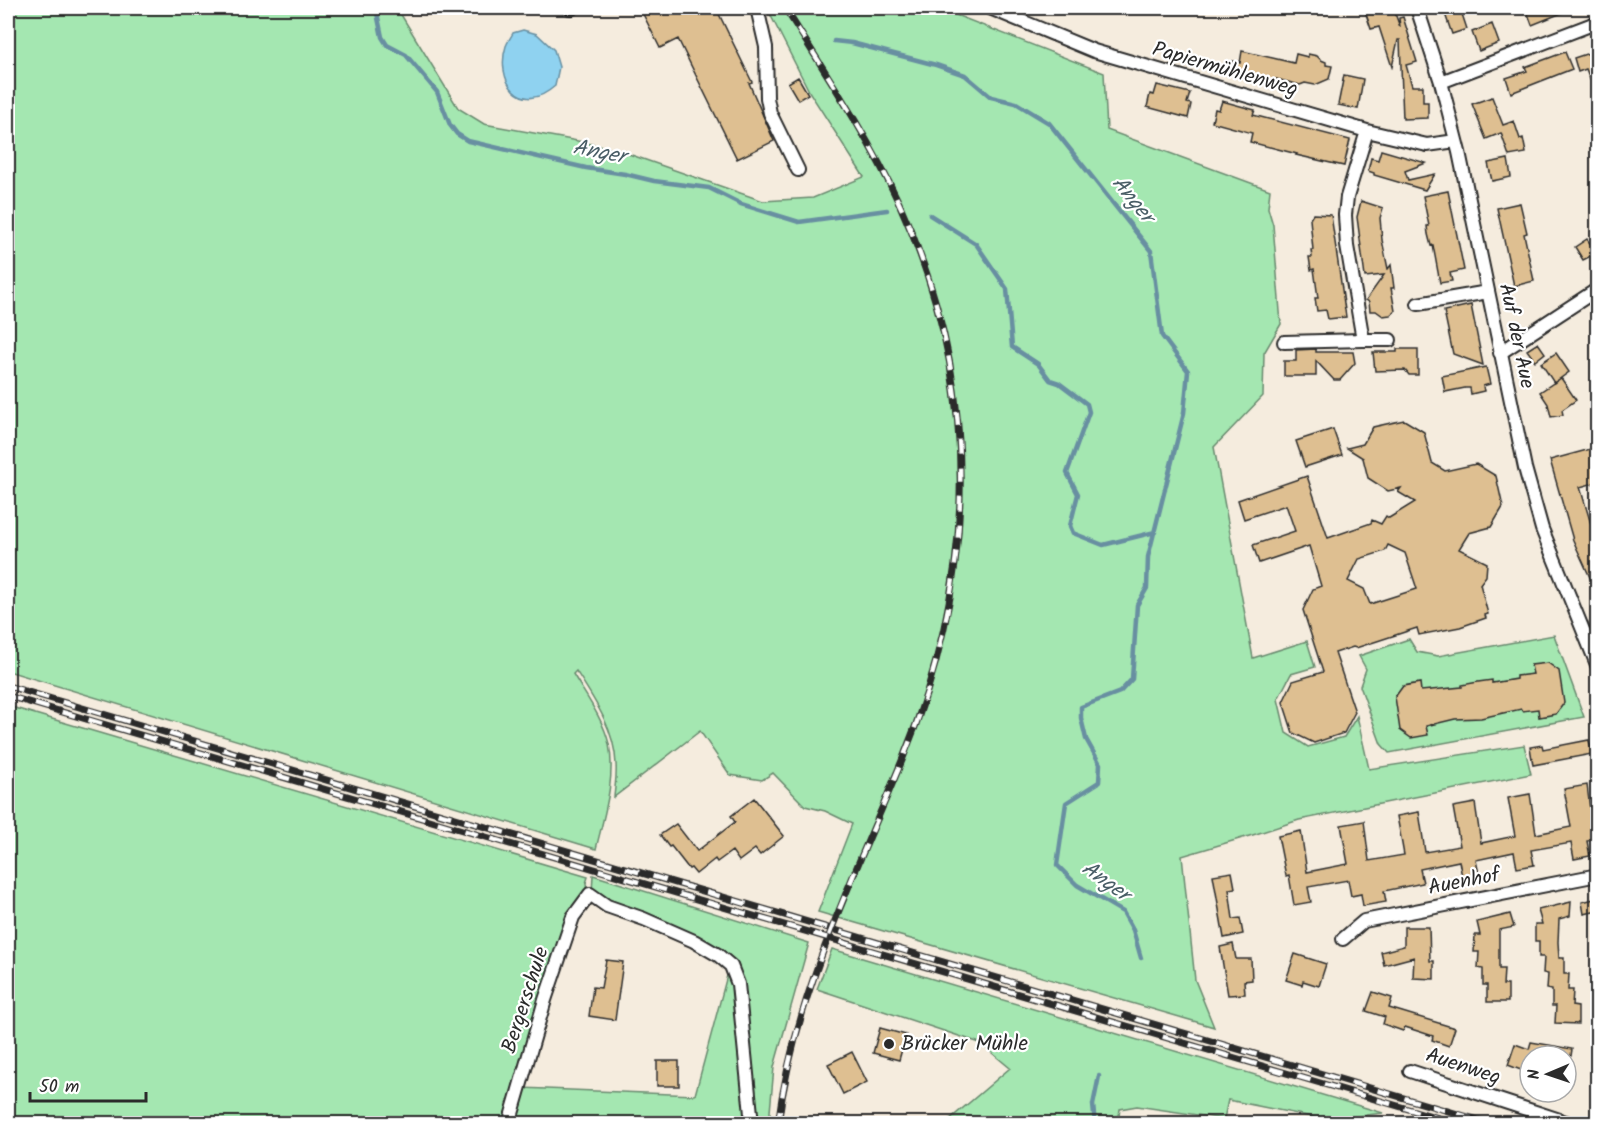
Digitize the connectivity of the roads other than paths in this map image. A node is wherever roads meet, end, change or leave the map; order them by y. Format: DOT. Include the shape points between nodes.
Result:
graph roads {
  1 [pos="757,8"];
  2 [pos="990,8"];
  3 [pos="1417,8"];
  4 [pos="1598,22"];
  5 [pos="1441,82"];
  6 [pos="1367,130"];
  7 [pos="1456,141"];
  8 [pos="798,170"];
  9 [pos="1598,289"];
  10 [pos="1488,292"];
  11 [pos="1418,304"];
  12 [pos="1364,340"];
  13 [pos="1390,340"];
  14 [pos="1284,342"];
  15 [pos="1500,354"];
  16 [pos="1598,667"];
  17 [pos="1598,875"];
  18 [pos="1343,939"];
  19 [pos="1410,1071"];
  20 [pos="509,1124"];
  21 [pos="752,1124"];
  22 [pos="1572,1124"];
  1 -- 8 [label="street" via="766,47 770,113"];
  2 -- 6 [label="street, Papiermühlenweg" via="1094,51"];
  3 -- 5 [label="street, Auf der Aue"];
  4 -- 5 [label="street"];
  5 -- 7 [label="street, Auf der Aue"];
  6 -- 7 [label="street, Papiermühlenweg" via="1427,145"];
  6 -- 12 [label="street" via="1346,205 1347,246"];
  7 -- 10 [label="street, Auf der Aue"];
  9 -- 15 [label="street"];
  10 -- 11 [label="street"];
  10 -- 15 [label="street, Auf der Aue"];
  12 -- 13 [label="street"];
  12 -- 14 [label="street"];
  15 -- 16 [label="street, Auf der Aue" via="1542,529"];
  17 -- 18 [label="street, Auenhof" via="1364,921"];
  19 -- 22 [label="street, Auenweg"];
  20 -- 21 [label="street, Bergerschule" via="573,917 590,894 607,906 694,941 731,966 738,984"];
}
